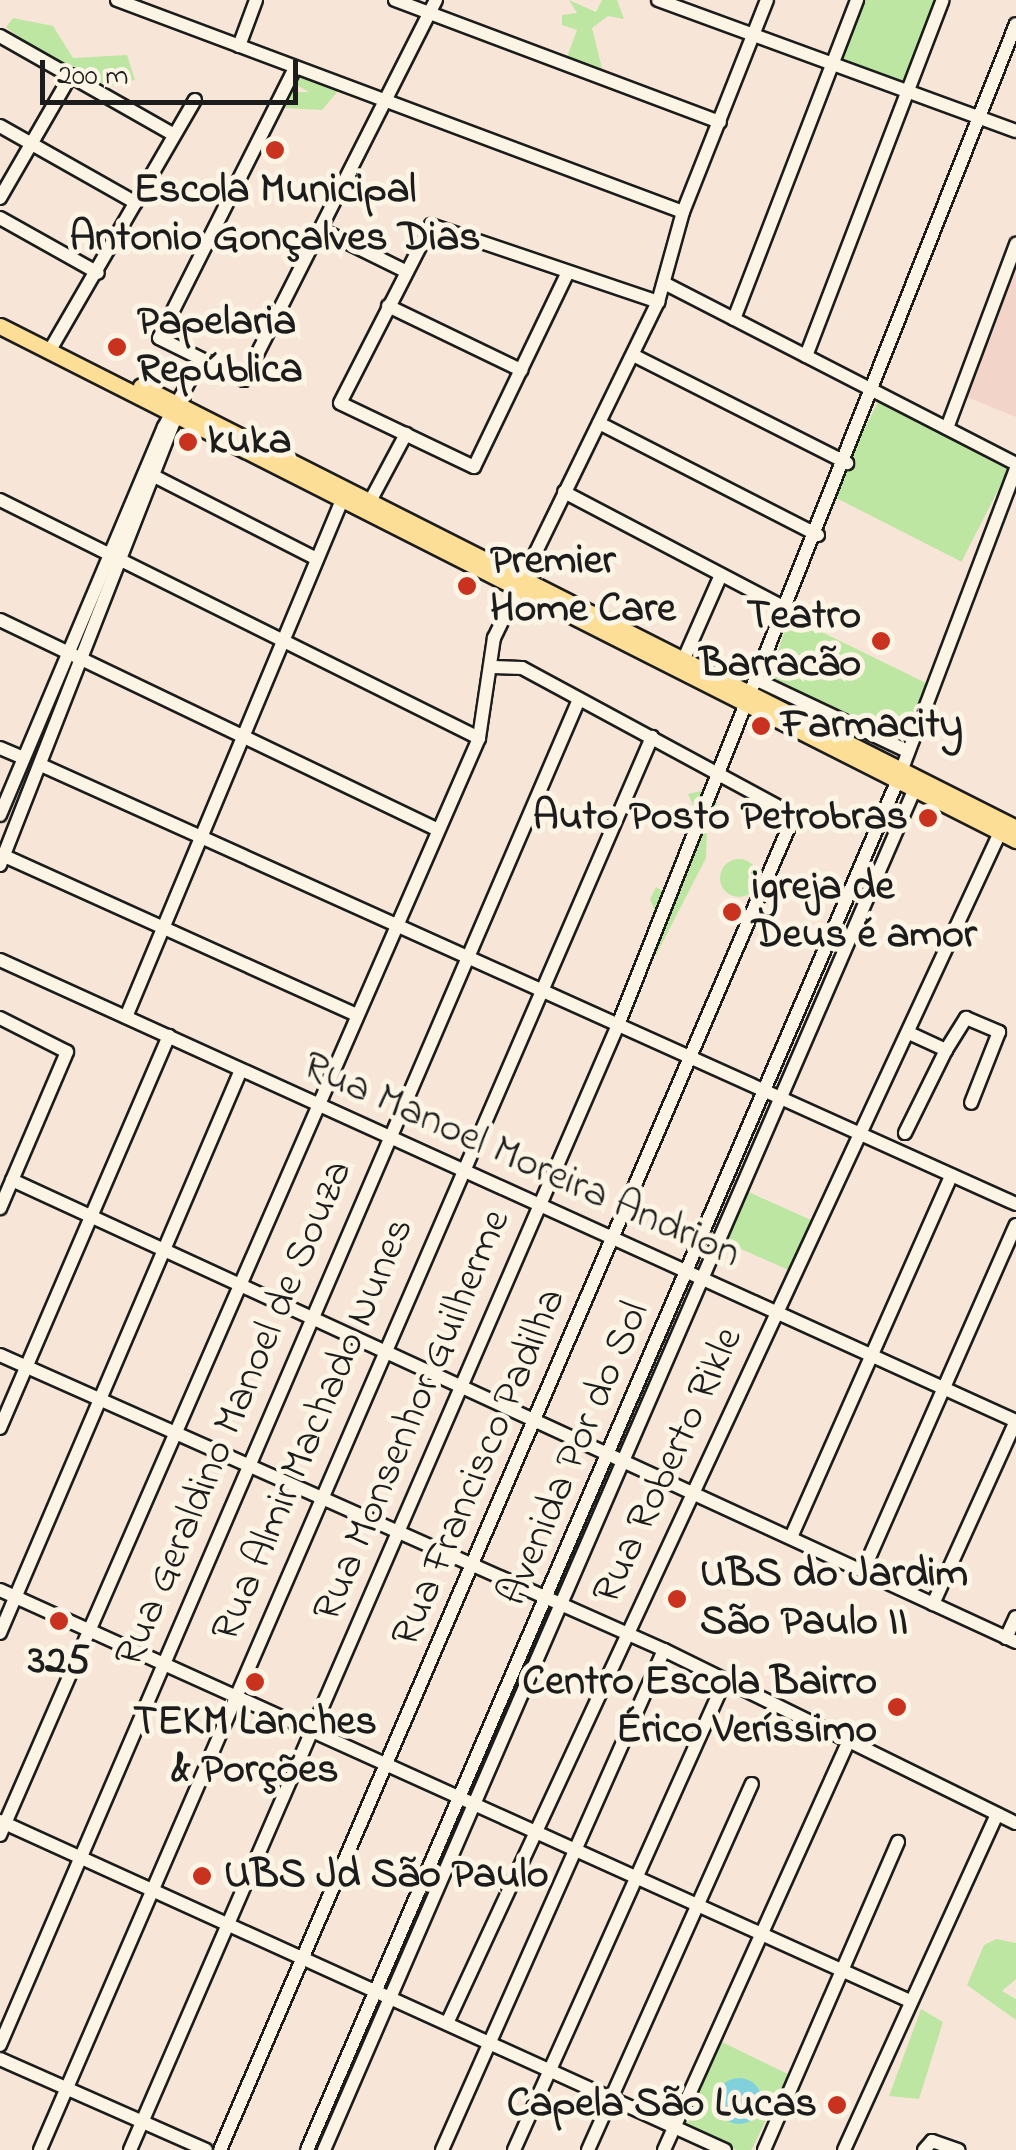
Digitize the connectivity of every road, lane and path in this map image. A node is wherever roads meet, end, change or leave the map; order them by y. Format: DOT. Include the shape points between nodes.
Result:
graph roads {
  1 [pos="117,0"];
  2 [pos="256,0"];
  3 [pos="395,0"];
  4 [pos="658,0"];
  5 [pos="766,0"];
  6 [pos="857,0"];
  7 [pos="943,0"];
  8 [pos="432,6"];
  9 [pos="1016,24"];
  10 [pos="753,35"];
  11 [pos="0,36"];
  12 [pos="239,46"];
  13 [pos="833,60"];
  14 [pos="295,68"];
  15 [pos="71,76"];
  16 [pos="908,90"];
  17 [pos="194,100"];
  18 [pos="386,101"];
  19 [pos="981,117"];
  20 [pos="720,122"];
  21 [pos="0,126"];
  22 [pos="1016,131"];
  23 [pos="174,136"];
  24 [pos="32,145"];
  25 [pos="0,198"];
  26 [pos="136,203"];
  27 [pos="682,212"];
  28 [pos="0,218"];
  29 [pos="322,230"];
  30 [pos="1016,244"];
  31 [pos="405,271"];
  32 [pos="98,273"];
  33 [pos="568,274"];
  34 [pos="664,282"];
  35 [pos="658,302"];
  36 [pos="388,306"];
  37 [pos="0,316"];
  38 [pos="734,319"];
  39 [pos="0,326"];
  40 [pos="52,347"];
  41 [pos="633,355"];
  42 [pos="806,356"];
  43 [pos="201,360"];
  44 [pos="520,370"];
  45 [pos="876,392"];
  46 [pos="179,407"];
  47 [pos="599,423"];
  48 [pos="947,428"];
  49 [pos="406,434"];
  50 [pos="847,463"];
  51 [pos="1016,466"];
  52 [pos="150,475"];
  53 [pos="564,492"];
  54 [pos="344,495"];
  55 [pos="0,500"];
  56 [pos="367,507"];
  57 [pos="818,535"];
  58 [pos="116,558"];
  59 [pos="317,559"];
  60 [pos="722,576"];
  61 [pos="520,583"];
  62 [pos="787,610"];
  63 [pos="0,620"];
  64 [pos="282,641"];
  65 [pos="68,655"];
  66 [pos="82,661"];
  67 [pos="683,661"];
  68 [pos="493,666"];
  69 [pos="753,692"];
  70 [pos="579,699"];
  71 [pos="652,737"];
  72 [pos="478,738"];
  73 [pos="240,742"];
  74 [pos="0,748"];
  75 [pos="23,758"];
  76 [pos="40,765"];
  77 [pos="902,767"];
  78 [pos="722,772"];
  79 [pos="916,785"];
  80 [pos="0,815"];
  81 [pos="438,830"];
  82 [pos="1009,831"];
  83 [pos="201,838"];
  84 [pos="1,858"];
  85 [pos="397,924"];
  86 [pos="164,928"];
  87 [pos="468,956"];
  88 [pos="0,960"];
  89 [pos="541,989"];
  90 [pos="357,1014"];
  91 [pos="126,1016"];
  92 [pos="0,1018"];
  93 [pos="618,1025"];
  94 [pos="909,1033"];
  95 [pos="168,1036"];
  96 [pos="946,1050"];
  97 [pos="691,1060"];
  98 [pos="241,1070"];
  99 [pos="771,1096"];
  100 [pos="971,1103"];
  101 [pos="317,1104"];
  102 [pos="905,1132"];
  103 [pos="860,1136"];
  104 [pos="390,1137"];
  105 [pos="462,1170"];
  106 [pos="952,1176"];
  107 [pos="12,1180"];
  108 [pos="539,1204"];
  109 [pos="1016,1204"];
  110 [pos="0,1208"];
  111 [pos="92,1216"];
  112 [pos="1016,1225"];
  113 [pos="614,1238"];
  114 [pos="166,1249"];
  115 [pos="694,1275"];
  116 [pos="241,1281"];
  117 [pos="778,1312"];
  118 [pos="314,1315"];
  119 [pos="386,1348"];
  120 [pos="0,1356"];
  121 [pos="872,1356"];
  122 [pos="27,1368"];
  123 [pos="462,1382"];
  124 [pos="944,1388"];
  125 [pos="99,1401"];
  126 [pos="538,1416"];
  127 [pos="1016,1420"];
  128 [pos="0,1428"];
  129 [pos="173,1434"];
  130 [pos="617,1452"];
  131 [pos="249,1467"];
  132 [pos="698,1488"];
  133 [pos="321,1499"];
  134 [pos="398,1534"];
  135 [pos="792,1534"];
  136 [pos="474,1569"];
  137 [pos="864,1569"];
  138 [pos="0,1590"];
  139 [pos="16,1597"];
  140 [pos="554,1604"];
  141 [pos="933,1604"];
  142 [pos="1016,1617"];
  143 [pos="88,1630"];
  144 [pos="0,1633"];
  145 [pos="626,1634"];
  146 [pos="1011,1640"];
  147 [pos="664,1650"];
  148 [pos="163,1664"];
  149 [pos="725,1680"];
  150 [pos="234,1696"];
  151 [pos="313,1732"];
  152 [pos="849,1740"];
  153 [pos="389,1764"];
  154 [pos="752,1784"];
  155 [pos="470,1800"];
  156 [pos="997,1814"];
  157 [pos="1016,1823"];
  158 [pos="2,1826"];
  159 [pos="535,1829"];
  160 [pos="898,1842"];
  161 [pos="575,1848"];
  162 [pos="79,1858"];
  163 [pos="635,1876"];
  164 [pos="153,1890"];
  165 [pos="696,1904"];
  166 [pos="226,1922"];
  167 [pos="760,1935"];
  168 [pos="304,1956"];
  169 [pos="842,1971"];
  170 [pos="383,1992"];
  171 [pos="910,2001"];
  172 [pos="449,2019"];
  173 [pos="492,2040"];
  174 [pos="0,2045"];
  175 [pos="0,2058"];
  176 [pos="550,2068"];
  177 [pos="67,2089"];
  178 [pos="612,2098"];
  179 [pos="144,2118"];
  180 [pos="675,2128"];
  181 [pos="928,2146"];
  182 [pos="40,2150"];
  183 [pos="130,2150"];
  184 [pos="206,2150"];
  185 [pos="220,2150"];
  186 [pos="307,2150"];
  187 [pos="324,2150"];
  188 [pos="442,2150"];
  189 [pos="514,2150"];
  190 [pos="588,2150"];
  191 [pos="664,2150"];
  192 [pos="725,2150"];
  193 [pos="764,2150"];
  194 [pos="844,2150"];
  195 [pos="958,2150"];
  1 -- 12 [label="street"];
  2 -- 12 [label="street"];
  3 -- 8 [label="street"];
  4 -- 10 [label="street"];
  5 -- 10 [label="street"];
  6 -- 13 [label="street"];
  7 -- 16 [label="street"];
  8 -- 18 [label="street"];
  8 -- 20 [label="street"];
  9 -- 19 [label="street, Rua Monsenhor Guilherme"];
  10 -- 13 [label="street"];
  10 -- 20 [label="street"];
  11 -- 15 [label="street"];
  12 -- 14 [label="street"];
  13 -- 16 [label="street"];
  13 -- 38 [label="street"];
  14 -- 18 [label="street"];
  14 -- 43 [label="street" via="159,338"];
  15 -- 23 [label="street"];
  15 -- 24 [label="street"];
  16 -- 19 [label="street"];
  16 -- 42 [label="street"];
  17 -- 23 [label="street"];
  18 -- 27 [label="street"];
  18 -- 29 [label="street"];
  19 -- 22 [label="street"];
  19 -- 45 [label="street, Rua Monsenhor Guilherme"];
  20 -- 27 [label="street"];
  21 -- 24 [label="street"];
  23 -- 26 [label="street"];
  24 -- 25 [label="street"];
  24 -- 26 [label="street"];
  26 -- 32 [label="street"];
  27 -- 34 [label="street"];
  28 -- 32 [label="street"];
  29 -- 31 [label="street"];
  29 -- 43 [label="street" via="244,380"];
  30 -- 48 [label="street"];
  31 -- 33 [label="street" via="431,225"];
  31 -- 36 [label="street"];
  32 -- 40 [label="street"];
  33 -- 35 [label="street"];
  33 -- 44 [label="street"];
  34 -- 35 [label="street"];
  34 -- 38 [label="street"];
  35 -- 41 [label="street"];
  36 -- 44 [label="street"];
  36 -- 49 [label="street" via="340,403"];
  37 -- 40 [label="main road"];
  38 -- 42 [label="street"];
  39 -- 40 [label="main road"];
  40 -- 46 [label="main road"];
  41 -- 47 [label="street"];
  41 -- 50 [label="street"];
  42 -- 45 [label="street"];
  43 -- 46 [label="street"];
  44 -- 49 [label="street" via="474,467"];
  45 -- 48 [label="street"];
  45 -- 50 [label="street, Rua Monsenhor Guilherme"];
  46 -- 52 [label="street"];
  46 -- 54 [label="main road"];
  47 -- 53 [label="street"];
  47 -- 57 [label="street"];
  48 -- 51 [label="street"];
  49 -- 56 [label="street"];
  50 -- 57 [label="street, Rua Monsenhor Guilherme"];
  51 -- 77 [label="street, Avenida Por do Sol"];
  52 -- 58 [label="street"];
  52 -- 59 [label="street"];
  53 -- 60 [label="street"];
  53 -- 61 [label="street"];
  54 -- 56 [label="main road"];
  54 -- 59 [label="street"];
  55 -- 58 [label="street"];
  56 -- 61 [label="main road"];
  57 -- 62 [label="street, Rua Monsenhor Guilherme"];
  58 -- 64 [label="street"];
  58 -- 65 [label="street"];
  58 -- 66 [label="street"];
  59 -- 64 [label="street"];
  60 -- 62 [label="street"];
  60 -- 67 [label="street"];
  61 -- 67 [label="main road"];
  61 -- 68 [label="street"];
  61 -- 69 [label="main road"];
  62 -- 69 [label="street, Rua Monsenhor Guilherme"];
  63 -- 65 [label="street"];
  64 -- 72 [label="street"];
  64 -- 73 [label="street"];
  65 -- 66 [label="street"];
  65 -- 75 [label="street"];
  66 -- 73 [label="street"];
  66 -- 76 [label="street"];
  67 -- 69 [label="main road"];
  68 -- 70 [label="street" via="522,668"];
  68 -- 72 [label="street"];
  69 -- 77 [label="main road"];
  69 -- 78 [label="street, Rua Monsenhor Guilherme"];
  70 -- 71 [label="street"];
  70 -- 87 [label="street, Rua Geraldino Manoel de Souza"];
  71 -- 78 [label="street"];
  71 -- 89 [label="street, Rua Almir Machado Nunes"];
  72 -- 81 [label="street"];
  73 -- 81 [label="street"];
  73 -- 83 [label="street"];
  74 -- 75 [label="street"];
  75 -- 80 [label="street"];
  76 -- 83 [label="street"];
  76 -- 84 [label="street"];
  77 -- 79 [label="main road"];
  77 -- 99 [label="street, Avenida Por do Sol"];
  78 -- 93 [label="street, Rua Monsenhor Guilherme"];
  78 -- 97 [label="street, Rua Francisco Padilha" via="794,810"];
  79 -- 82 [label="main road"];
  79 -- 99 [label="street, Avenida Por do Sol"];
  81 -- 85 [label="street"];
  82 -- 94 [label="street, Rua Roberto Rikle"];
  83 -- 85 [label="street"];
  83 -- 86 [label="street"];
  84 -- 86 [label="street"];
  85 -- 87 [label="street"];
  85 -- 90 [label="street"];
  86 -- 90 [label="street"];
  86 -- 91 [label="street"];
  87 -- 89 [label="street"];
  87 -- 104 [label="street, Rua Geraldino Manoel de Souza"];
  88 -- 91 [label="street, Rua Manoel Moreira Andrion"];
  89 -- 93 [label="street"];
  89 -- 105 [label="street, Rua Almir Machado Nunes"];
  90 -- 101 [label="street"];
  91 -- 95 [label="street, Rua Manoel Moreira Andrion"];
  92 -- 107 [label="street" via="67,1052"];
  93 -- 97 [label="street"];
  93 -- 108 [label="street, Rua Monsenhor Guilherme"];
  94 -- 96 [label="street"];
  94 -- 103 [label="street, Rua Roberto Rikle"];
  95 -- 98 [label="street, Rua Manoel Moreira Andrion"];
  95 -- 111 [label="street"];
  96 -- 100 [label="street" via="966,1018 999,1032"];
  96 -- 102 [label="street"];
  97 -- 99 [label="street"];
  97 -- 113 [label="street, Rua Francisco Padilha"];
  98 -- 101 [label="street, Rua Manoel Moreira Andrion"];
  98 -- 114 [label="street"];
  99 -- 103 [label="street"];
  99 -- 115 [label="street, Avenida Por do Sol"];
  101 -- 104 [label="street, Rua Manoel Moreira Andrion"];
  101 -- 116 [label="street"];
  103 -- 106 [label="street"];
  103 -- 117 [label="street, Rua Roberto Rikle"];
  104 -- 105 [label="street, Rua Manoel Moreira Andrion"];
  104 -- 118 [label="street, Rua Geraldino Manoel de Souza"];
  105 -- 108 [label="street, Rua Manoel Moreira Andrion"];
  105 -- 119 [label="street, Rua Almir Machado Nunes"];
  106 -- 109 [label="street"];
  106 -- 121 [label="street"];
  107 -- 110 [label="street"];
  107 -- 111 [label="street"];
  108 -- 113 [label="street, Rua Manoel Moreira Andrion"];
  108 -- 123 [label="street, Rua Monsenhor Guilherme"];
  111 -- 114 [label="street"];
  111 -- 122 [label="street"];
  112 -- 124 [label="street"];
  113 -- 115 [label="street, Rua Manoel Moreira Andrion"];
  113 -- 126 [label="street, Rua Francisco Padilha"];
  114 -- 116 [label="street"];
  114 -- 125 [label="street"];
  115 -- 117 [label="street, Rua Manoel Moreira Andrion"];
  115 -- 130 [label="street, Avenida Por do Sol"];
  116 -- 118 [label="street"];
  116 -- 129 [label="street"];
  117 -- 121 [label="street, Rua Manoel Moreira Andrion"];
  117 -- 132 [label="street, Rua Roberto Rikle"];
  118 -- 119 [label="street"];
  118 -- 131 [label="street, Rua Geraldino Manoel de Souza"];
  119 -- 123 [label="street"];
  119 -- 133 [label="street, Rua Almir Machado Nunes"];
  120 -- 122 [label="street"];
  121 -- 124 [label="street, Rua Manoel Moreira Andrion"];
  121 -- 135 [label="street"];
  122 -- 125 [label="street"];
  122 -- 128 [label="street"];
  123 -- 126 [label="street"];
  123 -- 134 [label="street, Rua Monsenhor Guilherme"];
  124 -- 127 [label="street, Rua Manoel Moreira Andrion"];
  124 -- 137 [label="street"];
  125 -- 129 [label="street"];
  125 -- 139 [label="street"];
  126 -- 130 [label="street"];
  126 -- 136 [label="street, Rua Francisco Padilha"];
  127 -- 141 [label="street"];
  129 -- 131 [label="street"];
  129 -- 143 [label="street"];
  130 -- 132 [label="street"];
  130 -- 140 [label="street, Avenida Por do Sol"];
  131 -- 133 [label="street"];
  131 -- 148 [label="street, Rua Geraldino Manoel de Souza"];
  132 -- 135 [label="street"];
  132 -- 145 [label="street, Rua Roberto Rikle"];
  133 -- 134 [label="street"];
  133 -- 150 [label="street, Rua Almir Machado Nunes"];
  134 -- 136 [label="street"];
  134 -- 151 [label="street, Rua Monsenhor Guilherme"];
  135 -- 137 [label="street"];
  136 -- 140 [label="street"];
  136 -- 153 [label="street, Rua Francisco Padilha"];
  137 -- 141 [label="street"];
  138 -- 139 [label="street"];
  139 -- 143 [label="street"];
  139 -- 144 [label="street"];
  140 -- 145 [label="street"];
  140 -- 155 [label="street, Avenida Por do Sol"];
  141 -- 146 [label="street"];
  142 -- 146 [label="street"];
  143 -- 148 [label="street"];
  143 -- 158 [label="street"];
  145 -- 147 [label="street"];
  145 -- 159 [label="street, Rua Roberto Rikle"];
  147 -- 149 [label="street"];
  147 -- 161 [label="street"];
  148 -- 150 [label="street"];
  148 -- 162 [label="street, Rua Geraldino Manoel de Souza"];
  149 -- 152 [label="street"];
  149 -- 163 [label="street"];
  150 -- 151 [label="street"];
  150 -- 164 [label="street, Rua Almir Machado Nunes"];
  151 -- 153 [label="street"];
  151 -- 166 [label="street, Rua Monsenhor Guilherme"];
  152 -- 156 [label="street"];
  152 -- 167 [label="street"];
  153 -- 155 [label="street"];
  153 -- 168 [label="street, Rua Francisco Padilha"];
  154 -- 165 [label="street"];
  155 -- 159 [label="street"];
  155 -- 170 [label="street, Avenida Por do Sol"];
  156 -- 157 [label="street"];
  156 -- 171 [label="street"];
  158 -- 162 [label="street"];
  159 -- 161 [label="street"];
  159 -- 172 [label="street, Rua Roberto Rikle"];
  160 -- 169 [label="street"];
  161 -- 163 [label="street"];
  161 -- 173 [label="street"];
  162 -- 164 [label="street"];
  162 -- 174 [label="street, Rua Geraldino Manoel de Souza"];
  163 -- 165 [label="street"];
  163 -- 176 [label="street"];
  164 -- 166 [label="street"];
  164 -- 177 [label="street, Rua Almir Machado Nunes"];
  165 -- 167 [label="street"];
  165 -- 178 [label="street"];
  166 -- 168 [label="street"];
  166 -- 179 [label="street, Rua Monsenhor Guilherme"];
  167 -- 169 [label="street"];
  167 -- 180 [label="street"];
  168 -- 170 [label="street"];
  168 -- 185 [label="street, Rua Francisco Padilha"];
  169 -- 171 [label="street"];
  169 -- 193 [label="street"];
  170 -- 172 [label="street"];
  170 -- 186 [label="street, Avenida Por do Sol"];
  170 -- 187 [label="street, Avenida Por do Sol"];
  171 -- 194 [label="street"];
  172 -- 173 [label="street"];
  173 -- 176 [label="street"];
  173 -- 188 [label="street"];
  175 -- 177 [label="street"];
  176 -- 178 [label="street"];
  176 -- 189 [label="street"];
  177 -- 179 [label="street"];
  177 -- 182 [label="street, Rua Almir Machado Nunes"];
  178 -- 180 [label="street"];
  178 -- 190 [label="street"];
  179 -- 183 [label="street, Rua Monsenhor Guilherme"];
  179 -- 184 [label="street"];
  180 -- 191 [label="street"];
  180 -- 192 [label="street"];
  181 -- 195 [label="street"];
}
